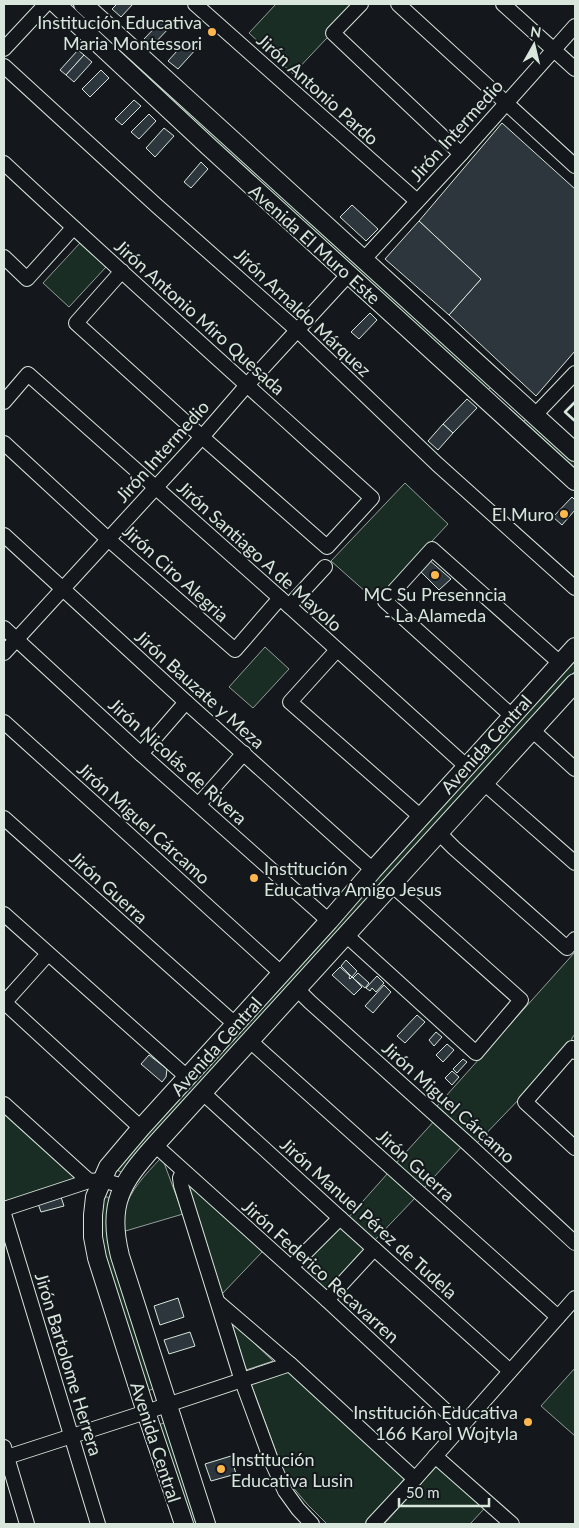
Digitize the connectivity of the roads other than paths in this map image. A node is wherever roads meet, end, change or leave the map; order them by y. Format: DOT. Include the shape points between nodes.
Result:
graph roads {
  1 [pos="46,4"];
  2 [pos="56,4"];
  3 [pos="83,4"];
  4 [pos="195,4"];
  5 [pos="361,4"];
  6 [pos="398,4"];
  7 [pos="503,4"];
  8 [pos="575,26"];
  9 [pos="4,48"];
  10 [pos="554,50"];
  11 [pos="4,66"];
  12 [pos="575,69"];
  13 [pos="507,103"];
  14 [pos="461,154"];
  15 [pos="4,163"];
  16 [pos="575,166"];
  17 [pos="417,201"];
  18 [pos="73,228"];
  19 [pos="4,257"];
  20 [pos="364,259"];
  21 [pos="122,271"];
  22 [pos="348,274"];
  23 [pos="297,330"];
  24 [pos="575,373"];
  25 [pos="247,385"];
  26 [pos="513,396"];
  27 [pos="4,402"];
  28 [pos="498,412"];
  29 [pos="535,416"];
  30 [pos="202,437"];
  31 [pos="4,443"];
  32 [pos="575,452"];
  33 [pos="575,482"];
  34 [pos="155,488"];
  35 [pos="4,536"];
  36 [pos="108,538"];
  37 [pos="325,567"];
  38 [pos="575,588"];
  39 [pos="62,590"];
  40 [pos="284,602"];
  41 [pos="4,628"];
  42 [pos="16,639"];
  43 [pos="575,647"];
  44 [pos="337,650"];
  45 [pos="4,653"];
  46 [pos="560,663"];
  47 [pos="575,683"];
  48 [pos="186,702"];
  49 [pos="512,716"];
  50 [pos="4,722"];
  51 [pos="532,730"];
  52 [pos="244,753"];
  53 [pos="141,754"];
  54 [pos="466,766"];
  55 [pos="575,769"];
  56 [pos="484,783"];
  57 [pos="199,804"];
  58 [pos="421,817"];
  59 [pos="4,818"];
  60 [pos="439,833"];
  61 [pos="575,863"];
  62 [pos="373,870"];
  63 [pos="392,885"];
  64 [pos="5,918"];
  65 [pos="329,921"];
  66 [pos="346,935"];
  67 [pos="571,944"];
  68 [pos="48,954"];
  69 [pos="281,973"];
  70 [pos="297,989"];
  71 [pos="4,1002"];
  72 [pos="235,1024"];
  73 [pos="250,1041"];
  74 [pos="574,1050"];
  75 [pos="187,1077"];
  76 [pos="203,1093"];
  77 [pos="4,1104"];
  78 [pos="141,1128"];
  79 [pos="155,1145"];
  80 [pos="575,1148"];
  81 [pos="183,1171"];
  82 [pos="95,1181"];
  83 [pos="124,1186"];
  84 [pos="4,1215"];
  85 [pos="340,1218"];
  86 [pos="575,1243"];
  87 [pos="374,1248"];
  88 [pos="292,1268"];
  89 [pos="575,1298"];
  90 [pos="327,1300"];
  91 [pos="218,1302"];
  92 [pos="558,1317"];
  93 [pos="290,1364"];
  94 [pos="510,1371"];
  95 [pos="242,1381"];
  96 [pos="167,1405"];
  97 [pos="146,1412"];
  98 [pos="462,1425"];
  99 [pos="72,1436"];
  100 [pos="5,1454"];
  101 [pos="435,1456"];
  102 [pos="415,1479"];
  103 [pos="28,1524"];
  104 [pos="98,1524"];
  105 [pos="184,1524"];
  106 [pos="206,1524"];
  107 [pos="312,1524"];
  108 [pos="373,1524"];
  109 [pos="512,1524"];
  1 -- 9 [label="street"];
  2 -- 22 [label="main road, Avenida El Muro Este"];
  3 -- 20 [label="main road, Avenida El Muro Este"];
  4 -- 17 [label="street, Jirón Antonio Pardo"];
  5 -- 14 [label="street" via="333,33"];
  6 -- 13 [label="street"];
  7 -- 10 [label="street"];
  8 -- 10 [label="street, Jirón Intermedio"];
  10 -- 12 [label="street"];
  10 -- 13 [label="street, Jirón Intermedio"];
  11 -- 23 [label="street, Jirón Arnaldo Márquez"];
  13 -- 14 [label="street, Jirón Intermedio"];
  13 -- 16 [label="street"];
  14 -- 17 [label="street, Jirón Intermedio"];
  15 -- 18 [label="street, Jirón Antonio Miro Quesada"];
  17 -- 20 [label="street, Jirón Intermedio"];
  18 -- 19 [label="street" via="26,279"];
  18 -- 21 [label="street, Jirón Antonio Miro Quesada"];
  20 -- 26 [label="main road, Avenida El Muro Este"];
  21 -- 25 [label="street, Jirón Antonio Miro Quesada"];
  21 -- 30 [label="street" via="76,323"];
  22 -- 23 [label="street, Jirón Intermedio"];
  22 -- 28 [label="main road, Avenida El Muro Este"];
  23 -- 25 [label="street, Jirón Intermedio"];
  23 -- 38 [label="street, Jirón Arnaldo Márquez" via="437,464"];
  24 -- 29 [label="street"];
  25 -- 30 [label="street, Jirón Intermedio"];
  25 -- 30 [label="street, Jirón Antonio Miro Quesada" via="372,498 327,547"];
  26 -- 28 [label="main road"];
  26 -- 29 [label="main road, Avenida El Muro Este"];
  27 -- 34 [label="street, Jirón Santiago A de Mayolo" via="28,374"];
  28 -- 33 [label="main road, Avenida El Muro Este"];
  29 -- 32 [label="main road, Avenida El Muro Este"];
  30 -- 34 [label="street, Jirón Intermedio"];
  31 -- 36 [label="street, Jirón Ciro Alegria"];
  34 -- 36 [label="street, Jirón Intermedio"];
  34 -- 40 [label="street, Jirón Santiago A de Mayolo"];
  35 -- 39 [label="street, Jirón Bauzate y Meza"];
  36 -- 39 [label="street, Jirón Intermedio"];
  36 -- 40 [label="street, Jirón Ciro Alegria" via="235,650"];
  37 -- 40 [label="street"];
  39 -- 42 [label="street, Jirón Intermedio"];
  39 -- 48 [label="street, Jirón Bauzate y Meza"];
  40 -- 44 [label="street, Jirón Santiago A de Mayolo"];
  41 -- 42 [label="street, Jirón Nicolás de Rivera"];
  42 -- 45 [label="street, Jirón Intermedio"];
  42 -- 53 [label="street, Jirón Nicolás de Rivera"];
  43 -- 46 [label="main road, Avenida Central"];
  44 -- 54 [label="street, Jirón Santiago A de Mayolo"];
  44 -- 58 [label="street" via="290,702"];
  46 -- 49 [label="main road, Avenida Central"];
  46 -- 49 [label="street" via="432,549 385,601"];
  47 -- 51 [label="main road, Avenida Central"];
  48 -- 52 [label="street, Jirón Bauzate y Meza"];
  48 -- 53 [label="street"];
  49 -- 54 [label="main road, Avenida Central"];
  50 -- 69 [label="street, Jirón Miguel Cárcamo"];
  51 -- 55 [label="street"];
  51 -- 56 [label="main road, Avenida Central"];
  52 -- 57 [label="street"];
  52 -- 62 [label="street, Jirón Bauzate y Meza"];
  53 -- 57 [label="street, Jirón Nicolás de Rivera"];
  54 -- 58 [label="main road, Avenida Central"];
  56 -- 60 [label="main road, Avenida Central"];
  56 -- 61 [label="street"];
  57 -- 65 [label="street, Jirón Nicolás de Rivera"];
  58 -- 62 [label="main road, Avenida Central"];
  59 -- 72 [label="street, Jirón Guerra"];
  60 -- 63 [label="main road, Avenida Central"];
  60 -- 67 [label="street"];
  62 -- 65 [label="main road, Avenida Central"];
  63 -- 66 [label="main road, Avenida Central"];
  63 -- 66 [label="street" via="521,1000 476,1053"];
  64 -- 68 [label="street"];
  65 -- 69 [label="main road, Avenida Central"];
  66 -- 70 [label="main road, Avenida Central"];
  68 -- 71 [label="street"];
  68 -- 75 [label="street"];
  69 -- 72 [label="main road, Avenida Central"];
  70 -- 73 [label="main road, Avenida Central"];
  70 -- 86 [label="street, Jirón Miguel Cárcamo"];
  71 -- 78 [label="street"];
  72 -- 75 [label="main road, Avenida Central"];
  73 -- 76 [label="main road, Avenida Central"];
  73 -- 92 [label="street, Jirón Guerra"];
  74 -- 80 [label="street" via="525,1102"];
  75 -- 78 [label="main road, Avenida Central"];
  76 -- 79 [label="main road, Avenida Central"];
  76 -- 85 [label="street, Jirón Manuel Pérez de Tudela"];
  77 -- 82 [label="street"];
  78 -- 82 [label="main road, Avenida Central"];
  79 -- 81 [label="street, Jirón Federico Recavarren"];
  79 -- 83 [label="main road, Avenida Central"];
  81 -- 88 [label="street, Jirón Federico Recavarren"];
  81 -- 91 [label="street" via="181,1185"];
  82 -- 83 [label="street"];
  82 -- 84 [label="street"];
  82 -- 97 [label="main road, Avenida Central" via="93,1237 97,1258"];
  83 -- 96 [label="main road, Avenida Central" via="115,1214 115,1236"];
  84 -- 99 [label="street, Jirón Bartolome Herrera"];
  85 -- 87 [label="street, Jirón Manuel Pérez de Tudela"];
  85 -- 88 [label="street"];
  87 -- 90 [label="street"];
  87 -- 94 [label="street, Jirón Manuel Pérez de Tudela"];
  88 -- 90 [label="street, Jirón Federico Recavarren"];
  89 -- 92 [label="street"];
  90 -- 98 [label="street, Jirón Federico Recavarren"];
  91 -- 93 [label="street"];
  91 -- 95 [label="street"];
  92 -- 94 [label="street"];
  93 -- 95 [label="street"];
  93 -- 102 [label="street"];
  94 -- 98 [label="street"];
  95 -- 96 [label="street"];
  95 -- 107 [label="street" via="285,1491"];
  96 -- 97 [label="street"];
  96 -- 106 [label="main road, Avenida Central"];
  97 -- 99 [label="street"];
  97 -- 105 [label="main road, Avenida Central"];
  98 -- 101 [label="street"];
  99 -- 100 [label="street"];
  99 -- 104 [label="street, Jirón Bartolome Herrera"];
  100 -- 103 [label="street"];
  101 -- 102 [label="street"];
  101 -- 109 [label="street"];
  102 -- 108 [label="street"];
}
